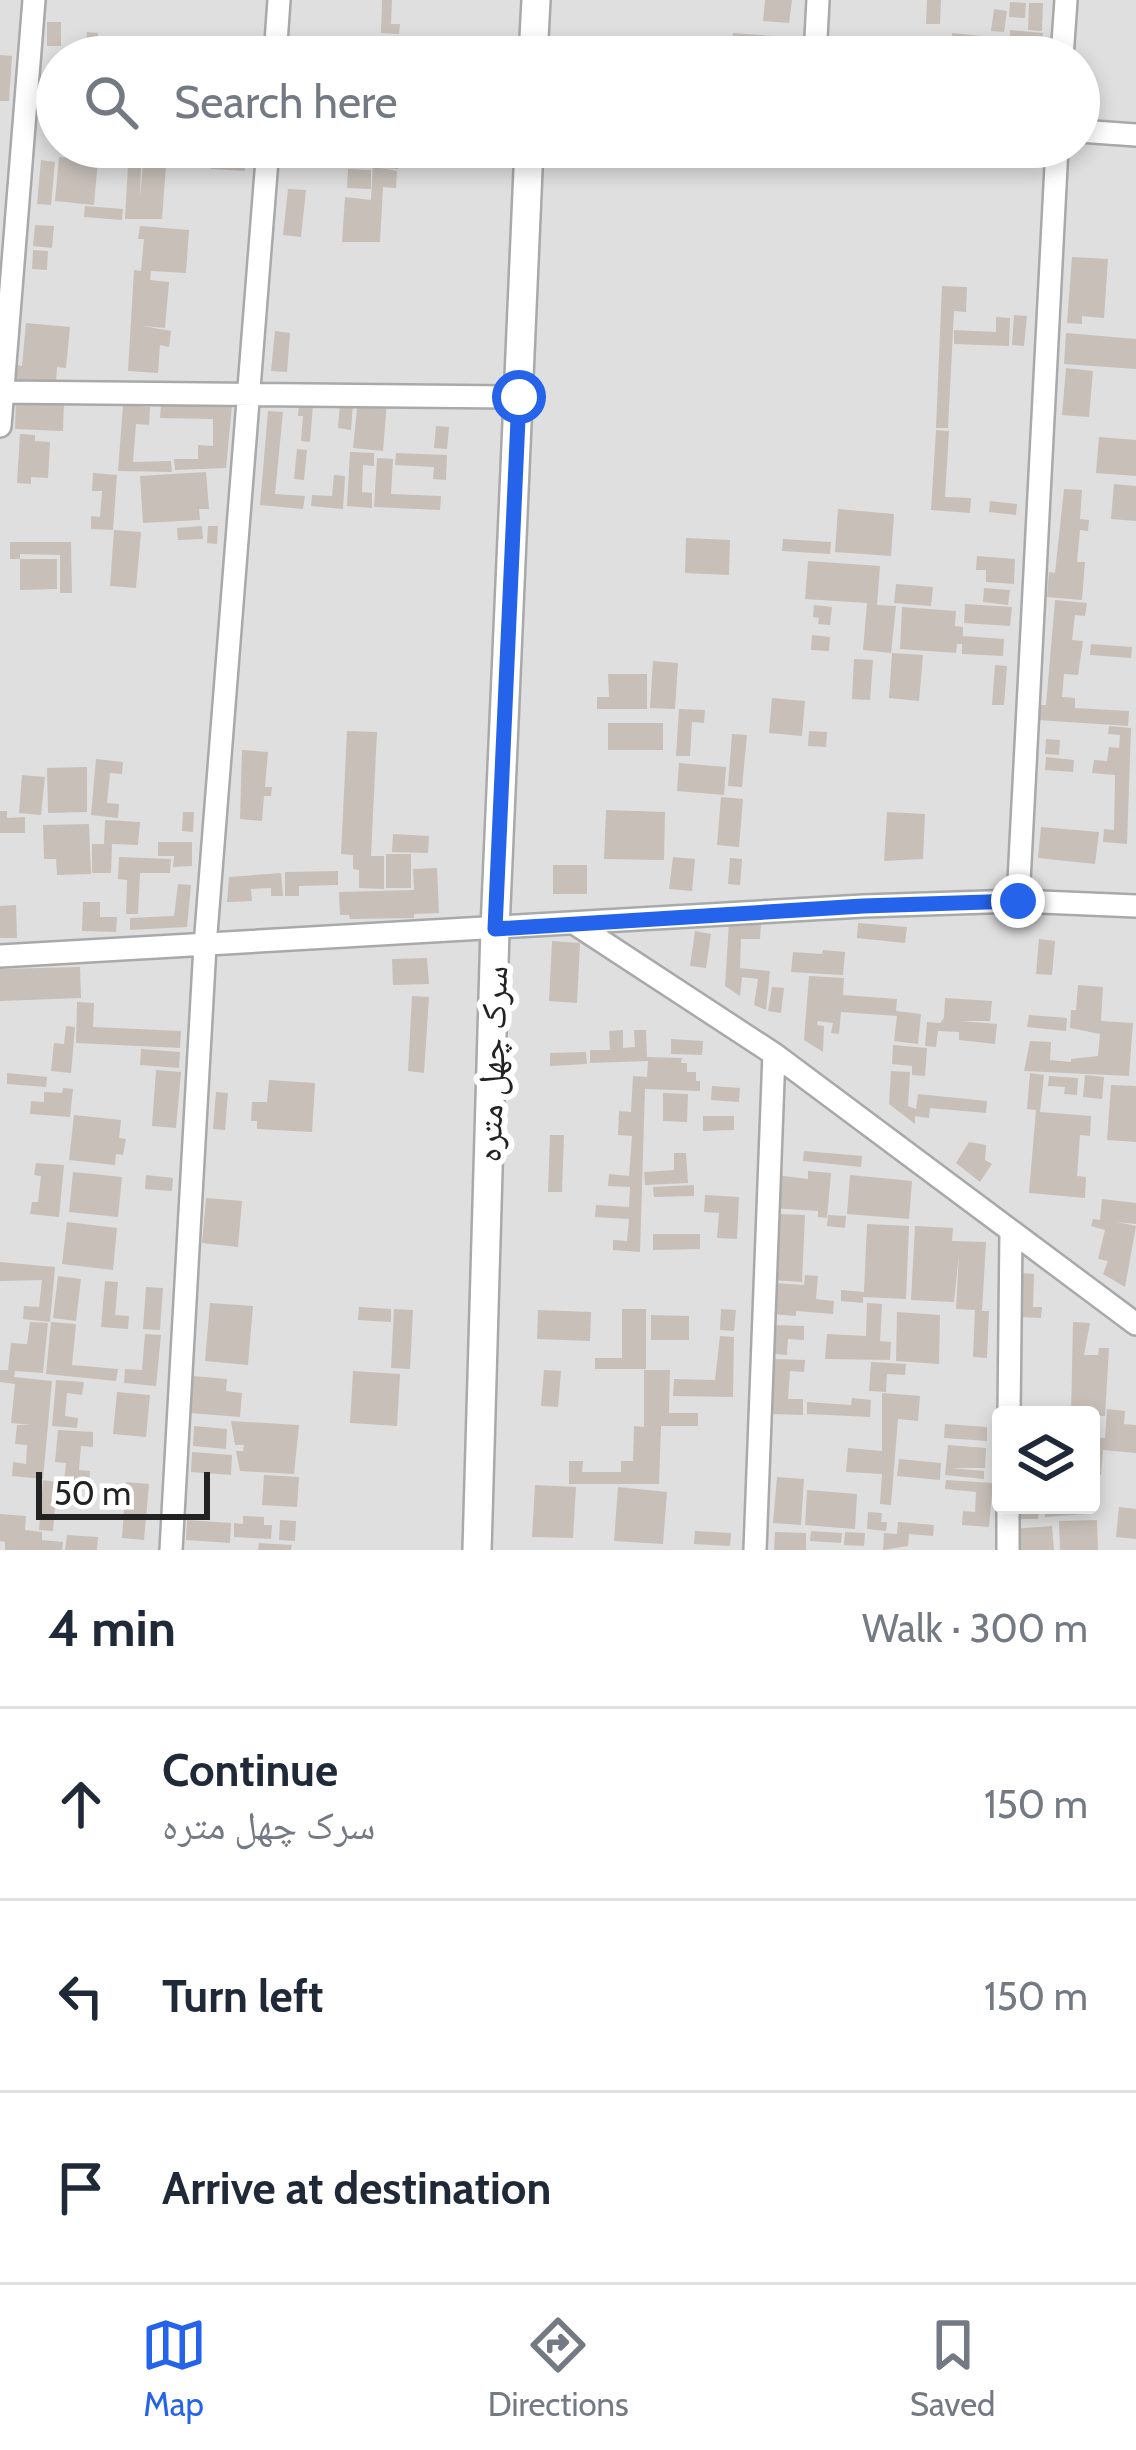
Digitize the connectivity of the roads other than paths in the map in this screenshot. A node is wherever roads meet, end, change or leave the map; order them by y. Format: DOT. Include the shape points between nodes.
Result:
graph roads {
  1 [pos="34,0"];
  2 [pos="279,0"];
  3 [pos="536,0"];
  4 [pos="818,0"];
  5 [pos="1066,0"];
  6 [pos="276,36"];
  7 [pos="534,36"];
  8 [pos="816,36"];
  9 [pos="1064,36"];
  10 [pos="1100,132"];
  11 [pos="1136,135"];
  12 [pos="266,168"];
  13 [pos="528,168"];
  14 [pos="1056,168"];
  15 [pos="1,392"];
  16 [pos="248,394"];
  17 [pos="519,397"];
  18 [pos="0,426"];
  19 [pos="1018,901"];
  20 [pos="1136,906"];
  21 [pos="576,925"];
  22 [pos="495,929"];
  23 [pos="205,946"];
  24 [pos="0,956"];
  25 [pos="774,1054"];
  26 [pos="1012,1231"];
  27 [pos="1136,1324"];
  28 [pos="1009,1406"];
  29 [pos="1008,1514"];
  30 [pos="171,1550"];
  31 [pos="477,1550"];
  32 [pos="755,1550"];
  33 [pos="1008,1550"];
  1 -- 15 [label="street"];
  2 -- 6 [label="street"];
  3 -- 7 [label="street"];
  4 -- 8 [label="street"];
  5 -- 9 [label="street"];
  10 -- 11 [label="street"];
  12 -- 16 [label="street"];
  13 -- 17 [label="street, سرک چهل متره"];
  14 -- 19 [label="street"];
  15 -- 16 [label="street"];
  15 -- 18 [label="street"];
  16 -- 17 [label="street"];
  16 -- 23 [label="street"];
  17 -- 22 [label="street, سرک چهل متره"];
  19 -- 20 [label="street"];
  19 -- 21 [label="street"];
  21 -- 22 [label="street"];
  21 -- 25 [label="street"];
  22 -- 23 [label="street"];
  22 -- 31 [label="street, سرک چهل متره"];
  23 -- 24 [label="street"];
  23 -- 30 [label="street"];
  25 -- 26 [label="street"];
  25 -- 32 [label="street"];
  26 -- 27 [label="street"];
  26 -- 28 [label="street"];
  29 -- 33 [label="street"];
}
